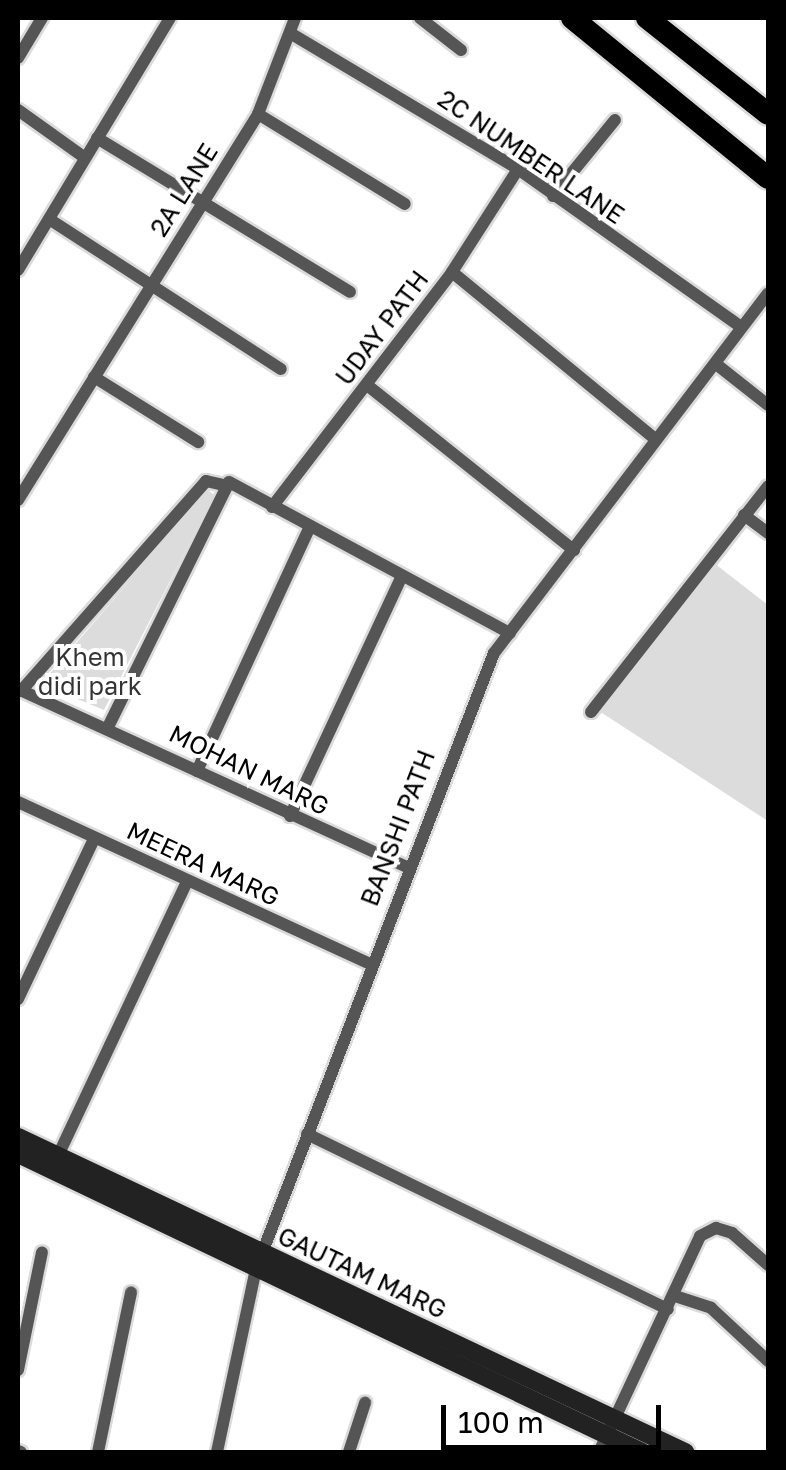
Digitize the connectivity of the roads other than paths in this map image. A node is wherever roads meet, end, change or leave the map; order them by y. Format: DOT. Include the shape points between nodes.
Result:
graph roads {
  1 [pos="42,18"];
  2 [pos="170,18"];
  3 [pos="295,18"];
  4 [pos="420,18"];
  5 [pos="572,18"];
  6 [pos="647,18"];
  7 [pos="290,33"];
  8 [pos="462,50"];
  9 [pos="18,58"];
  10 [pos="18,110"];
  11 [pos="258,114"];
  12 [pos="768,114"];
  13 [pos="615,120"];
  14 [pos="97,138"];
  15 [pos="85,158"];
  16 [pos="518,169"];
  17 [pos="768,178"];
  18 [pos="553,196"];
  19 [pos="201,204"];
  20 [pos="404,204"];
  21 [pos="48,219"];
  22 [pos="23,249"];
  23 [pos="18,270"];
  24 [pos="452,272"];
  25 [pos="150,286"];
  26 [pos="350,292"];
  27 [pos="768,292"];
  28 [pos="741,327"];
  29 [pos="716,364"];
  30 [pos="281,369"];
  31 [pos="94,377"];
  32 [pos="367,385"];
  33 [pos="768,404"];
  34 [pos="653,437"];
  35 [pos="198,442"];
  36 [pos="227,486"];
  37 [pos="768,486"];
  38 [pos="18,500"];
  39 [pos="272,507"];
  40 [pos="744,515"];
  41 [pos="309,529"];
  42 [pos="768,534"];
  43 [pos="574,550"];
  44 [pos="401,578"];
  45 [pos="510,633"];
  46 [pos="19,690"];
  47 [pos="590,712"];
  48 [pos="108,727"];
  49 [pos="196,771"];
  50 [pos="18,802"];
  51 [pos="290,816"];
  52 [pos="94,839"];
  53 [pos="408,867"];
  54 [pos="187,882"];
  55 [pos="371,964"];
  56 [pos="18,1000"];
  57 [pos="307,1134"];
  58 [pos="18,1137"];
  59 [pos="18,1154"];
  60 [pos="54,1163"];
  61 [pos="42,1252"];
  62 [pos="259,1262"];
  63 [pos="768,1265"];
  64 [pos="131,1292"];
  65 [pos="671,1303"];
  66 [pos="768,1361"];
  67 [pos="18,1370"];
  68 [pos="365,1403"];
  69 [pos="606,1435"];
  70 [pos="98,1452"];
  71 [pos="217,1452"];
  72 [pos="349,1452"];
  73 [pos="642,1452"];
  74 [pos="685,1452"];
  1 -- 9 [label="street"];
  2 -- 14 [label="street"];
  3 -- 7 [label="street, 2A LANE"];
  4 -- 8 [label="street"];
  5 -- 17 [label="highway"];
  6 -- 12 [label="highway"];
  7 -- 11 [label="street, 2A LANE"];
  7 -- 16 [label="street, 2C NUMBER LANE"];
  10 -- 15 [label="street"];
  11 -- 19 [label="street, 2A LANE"];
  11 -- 20 [label="street"];
  13 -- 18 [label="street"];
  14 -- 15 [label="street"];
  14 -- 19 [label="street"];
  15 -- 21 [label="street"];
  16 -- 18 [label="street, 2C NUMBER LANE"];
  16 -- 24 [label="street, UDAY PATH"];
  18 -- 28 [label="street, 2C NUMBER LANE"];
  19 -- 25 [label="street, 2A LANE"];
  19 -- 26 [label="street"];
  21 -- 22 [label="street"];
  21 -- 25 [label="street"];
  22 -- 23 [label="street"];
  24 -- 32 [label="street, UDAY PATH"];
  24 -- 34 [label="street"];
  25 -- 30 [label="street"];
  25 -- 31 [label="street, 2A LANE"];
  27 -- 28 [label="street, BANSHI PATH"];
  28 -- 29 [label="street, BANSHI PATH"];
  29 -- 33 [label="street"];
  29 -- 34 [label="street, BANSHI PATH"];
  31 -- 35 [label="street"];
  31 -- 38 [label="street, 2A LANE"];
  32 -- 39 [label="street, UDAY PATH"];
  32 -- 43 [label="street"];
  34 -- 43 [label="street, BANSHI PATH"];
  36 -- 39 [label="street"];
  36 -- 46 [label="street" via="206,481"];
  36 -- 48 [label="street"];
  37 -- 40 [label="street"];
  39 -- 41 [label="street"];
  40 -- 42 [label="street"];
  40 -- 47 [label="street"];
  41 -- 44 [label="street"];
  41 -- 49 [label="street"];
  43 -- 45 [label="street, BANSHI PATH"];
  44 -- 45 [label="street"];
  44 -- 51 [label="street"];
  45 -- 53 [label="street, BANSHI PATH" via="458,735"];
  46 -- 48 [label="street, MOHAN MARG"];
  48 -- 49 [label="street, MOHAN MARG"];
  49 -- 51 [label="street, MOHAN MARG"];
  50 -- 52 [label="street, MEERA MARG"];
  51 -- 53 [label="street, MOHAN MARG"];
  52 -- 54 [label="street, MEERA MARG"];
  52 -- 56 [label="street"];
  53 -- 55 [label="street, BANSHI PATH"];
  54 -- 55 [label="street, MEERA MARG"];
  54 -- 60 [label="street"];
  55 -- 57 [label="street, BANSHI PATH"];
  57 -- 62 [label="street, BANSHI PATH"];
  57 -- 65 [label="street"];
  58 -- 60 [label="street, GAUTAM MARG"];
  59 -- 60 [label="street"];
  60 -- 62 [label="street, GAUTAM MARG"];
  61 -- 67 [label="street"];
  62 -- 69 [label="street, GAUTAM MARG"];
  62 -- 71 [label="street, BANSHI PATH"];
  63 -- 65 [label="street" via="716,1228 700,1236"];
  64 -- 70 [label="street"];
  65 -- 66 [label="street" via="711,1308"];
  65 -- 69 [label="street"];
  68 -- 72 [label="street"];
  69 -- 73 [label="street"];
  69 -- 74 [label="street, GAUTAM MARG"];
}
